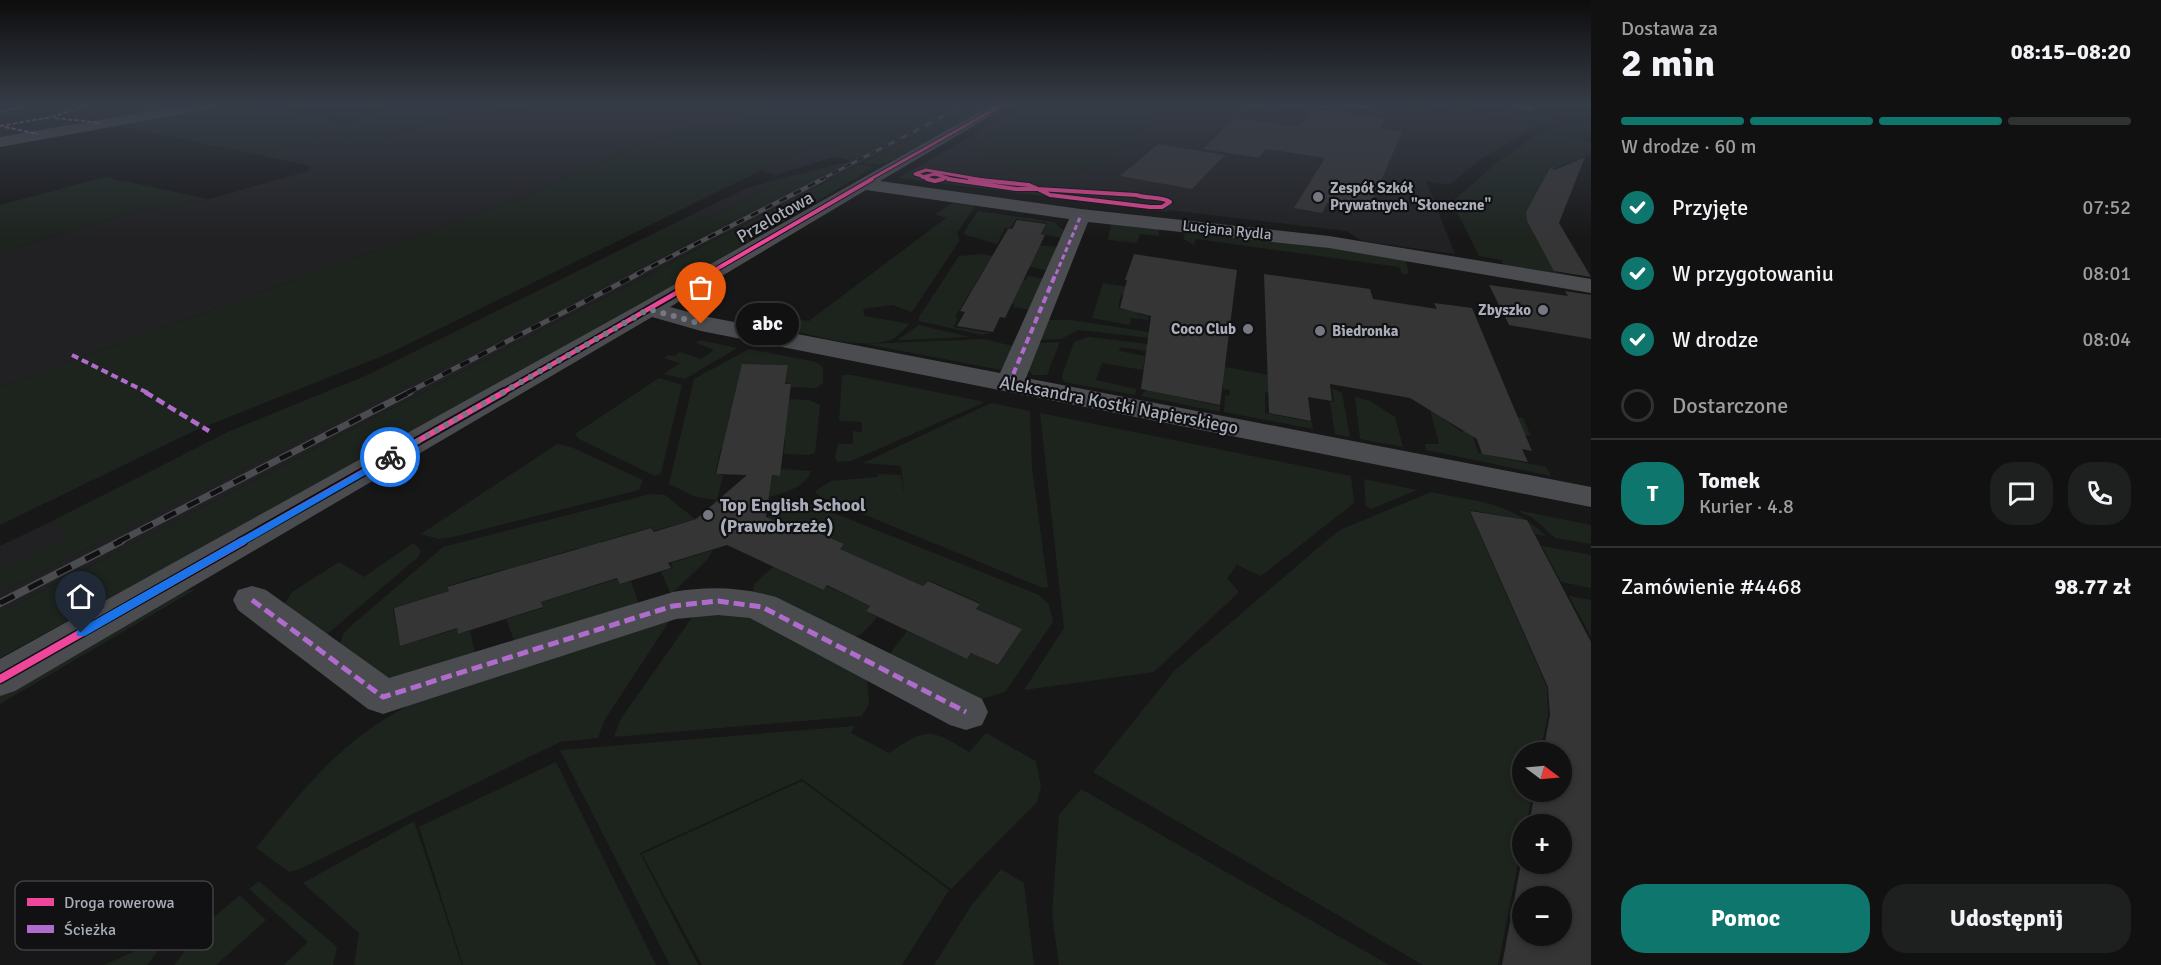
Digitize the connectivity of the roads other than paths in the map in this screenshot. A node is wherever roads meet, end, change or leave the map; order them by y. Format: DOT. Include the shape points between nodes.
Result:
graph roads {
  1 [pos="924,149"];
  2 [pos="862,184"];
  3 [pos="1081,215"];
  4 [pos="1591,286"];
  5 [pos="649,309"];
  6 [pos="1009,384"];
  7 [pos="1591,497"];
  8 [pos="252,600"];
  9 [pos="0,679"];
  10 [pos="966,712"];
  1 -- 2 [label="street, Przelotowa"];
  2 -- 3 [label="street, Lucjana Rydla"];
  2 -- 5 [label="street, Przelotowa"];
  3 -- 4 [label="street, Lucjana Rydla" via="1329,242"];
  3 -- 6 [label="street"];
  5 -- 6 [label="street, Aleksandra Kostki Napierskiego" via="701,324"];
  5 -- 9 [label="street, Przelotowa"];
  6 -- 7 [label="street, Aleksandra Kostki Napierskiego"];
  8 -- 10 [label="street" via="382,697 674,606 714,600 762,607"];
}
